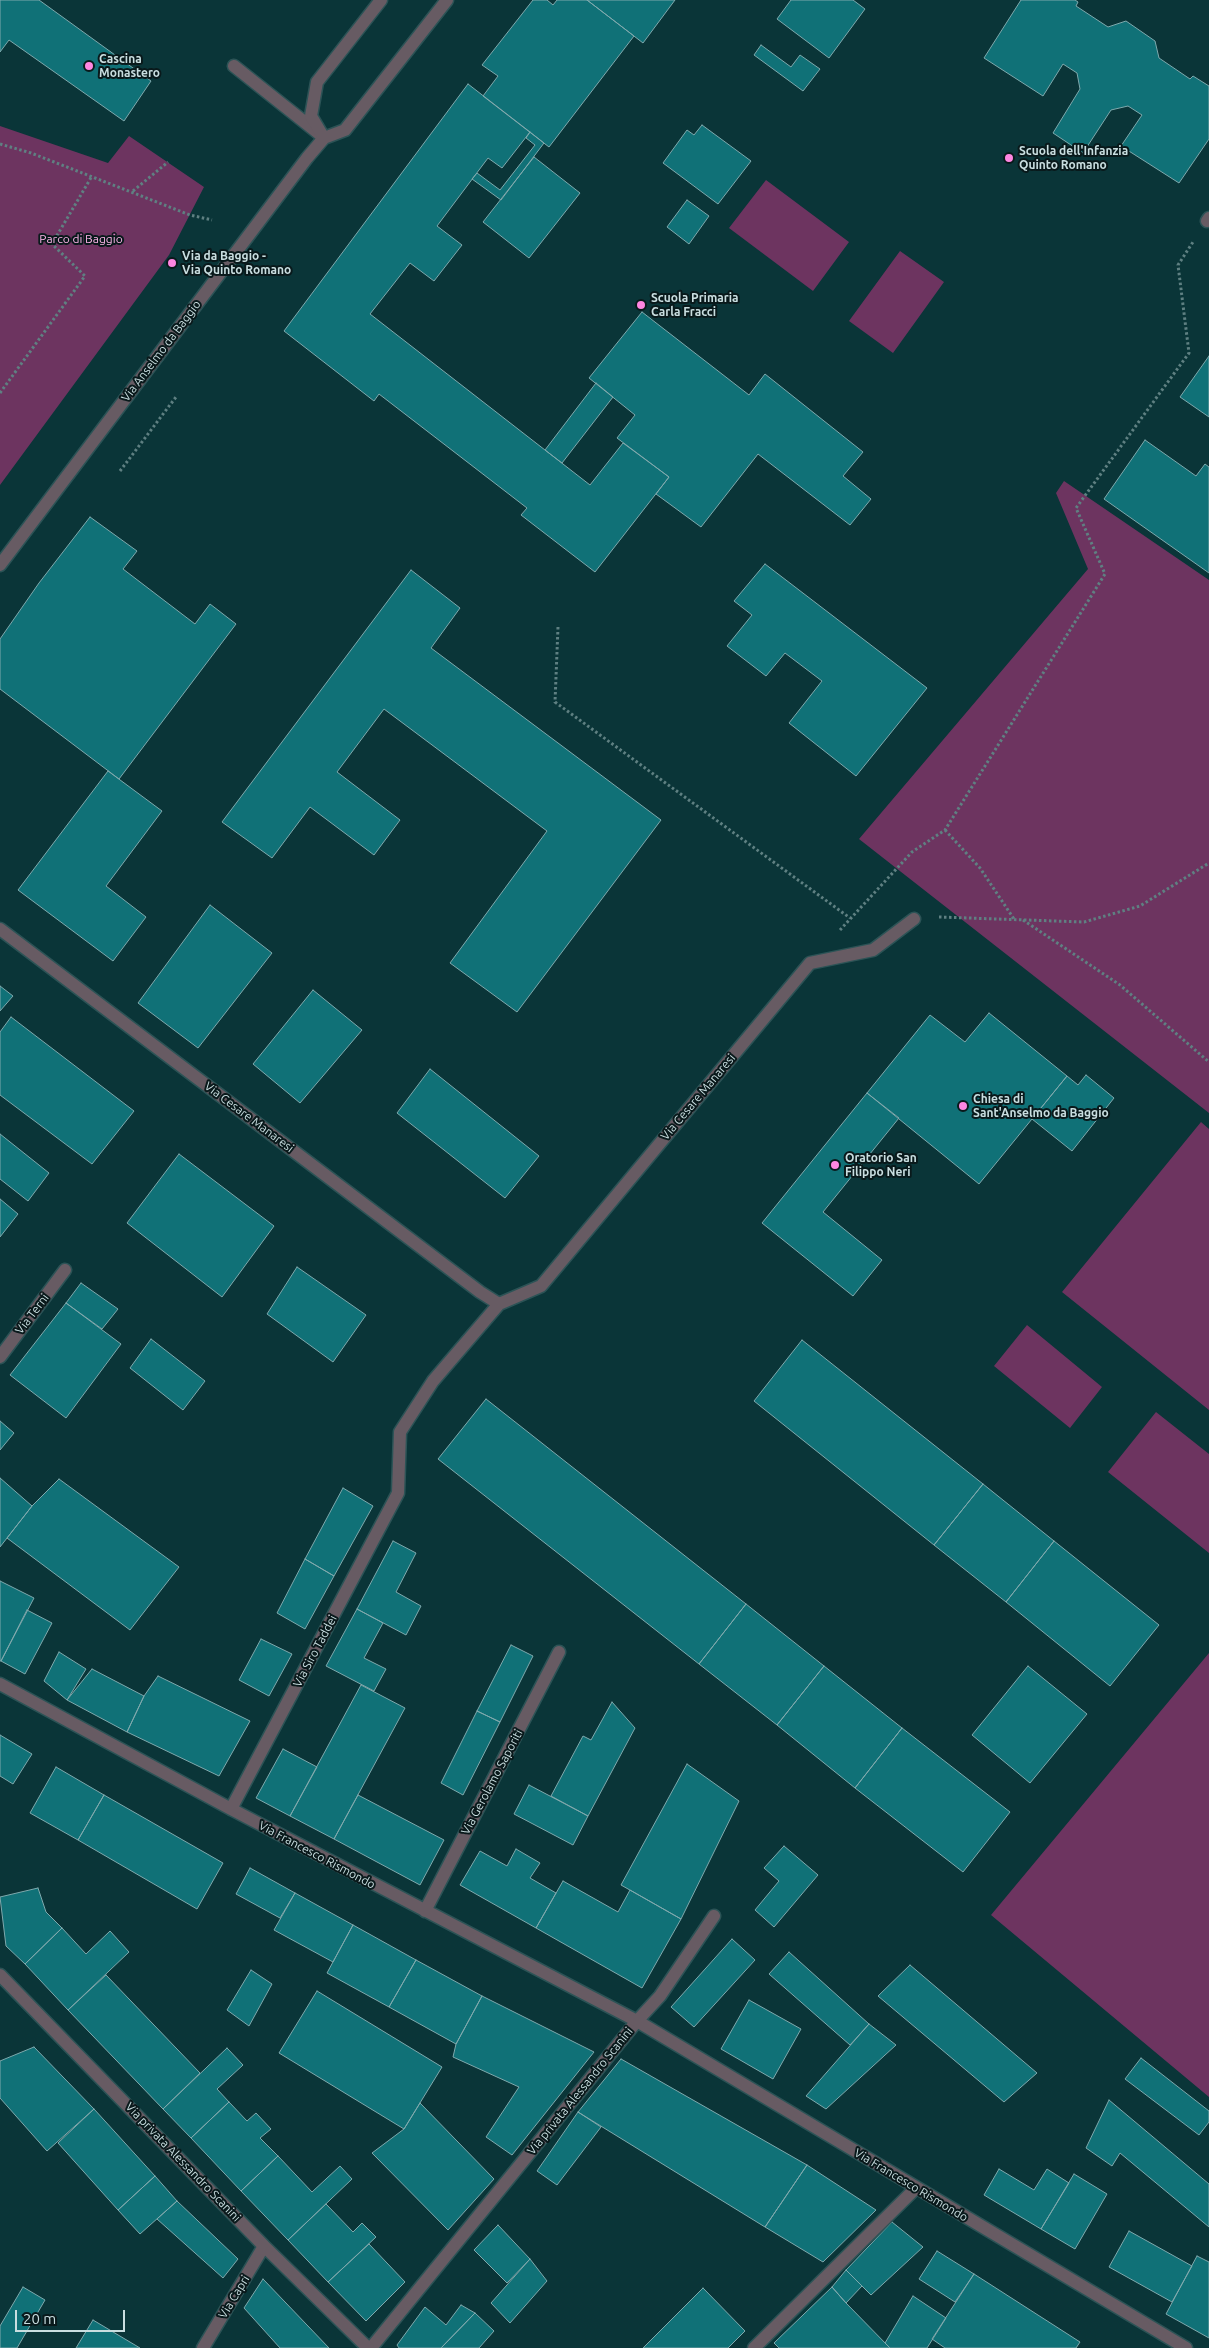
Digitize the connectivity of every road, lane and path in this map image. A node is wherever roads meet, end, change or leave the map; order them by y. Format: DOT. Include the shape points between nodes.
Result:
graph roads {
  1 [pos="381,0"];
  2 [pos="434,0"];
  3 [pos="447,0"];
  4 [pos="431,22"];
  5 [pos="234,66"];
  6 [pos="324,138"];
  7 [pos="0,144"];
  8 [pos="168,162"];
  9 [pos="92,176"];
  10 [pos="132,191"];
  11 [pos="1208,219"];
  12 [pos="212,220"];
  13 [pos="0,393"];
  14 [pos="176,397"];
  15 [pos="120,471"];
  16 [pos="0,565"];
  17 [pos="558,627"];
  18 [pos="945,830"];
  19 [pos="1209,863"];
  20 [pos="850,918"];
  21 [pos="914,919"];
  22 [pos="1014,919"];
  23 [pos="1021,920"];
  24 [pos="0,929"];
  25 [pos="810,963"];
  26 [pos="1209,1062"];
  27 [pos="65,1270"];
  28 [pos="499,1304"];
  29 [pos="0,1357"];
  30 [pos="398,1493"];
  31 [pos="559,1652"];
  32 [pos="0,1684"];
  33 [pos="231,1809"];
  34 [pos="424,1911"];
  35 [pos="714,1916"];
  36 [pos="0,1975"];
  37 [pos="637,2021"];
  38 [pos="916,2188"];
  39 [pos="264,2246"];
  40 [pos="203,2348"];
  41 [pos="369,2348"];
  42 [pos="754,2348"];
  43 [pos="1186,2348"];
  1 -- 6 [label="street" via="317,82 311,116"];
  2 -- 4 [label="street"];
  3 -- 4 [label="street, Via Anselmo da Baggio"];
  4 -- 6 [label="street, Via Anselmo da Baggio" via="345,130"];
  5 -- 6 [label="street"];
  6 -- 16 [label="street, Via Anselmo da Baggio" via="172,334"];
  7 -- 9 [label="path"];
  8 -- 10 [label="path"];
  9 -- 10 [label="path"];
  9 -- 13 [label="path" via="52,244 85,276"];
  10 -- 12 [label="path"];
  11 -- 18 [label="path" via="1178,264 1189,353 1076,508 1105,574"];
  14 -- 15 [label="path"];
  17 -- 20 [label="path" via="555,702"];
  18 -- 20 [label="path" via="912,852"];
  18 -- 22 [label="path" via="980,868"];
  19 -- 23 [label="path" via="1140,906 1084,922"];
  20 -- 25 [label="path"];
  21 -- 22 [label="path"];
  21 -- 25 [label="street" via="873,950"];
  22 -- 23 [label="path"];
  23 -- 26 [label="path" via="1120,985"];
  24 -- 28 [label="street, Via Cesare Manaresi"];
  25 -- 28 [label="street, Via Cesare Manaresi" via="541,1286"];
  27 -- 29 [label="street, Via Terni"];
  28 -- 30 [label="street, Via Cesare Manaresi" via="434,1381 400,1432"];
  30 -- 33 [label="street, Via Siro Taddei"];
  31 -- 34 [label="street, Via Gerolamo Saporiti"];
  32 -- 33 [label="street, Via Francesco Rismondo"];
  33 -- 34 [label="street, Via Francesco Rismondo"];
  34 -- 37 [label="street, Via Francesco Rismondo"];
  35 -- 37 [label="street" via="660,1996"];
  36 -- 39 [label="street, Via privata Alessandro Scanini"];
  37 -- 38 [label="street, Via Francesco Rismondo"];
  37 -- 41 [label="street, Via privata Alessandro Scanini"];
  38 -- 42 [label="street"];
  38 -- 43 [label="street, Via Francesco Rismondo"];
  39 -- 40 [label="street, Via Capri"];
  39 -- 41 [label="street, Via privata Alessandro Scanini"];
}
